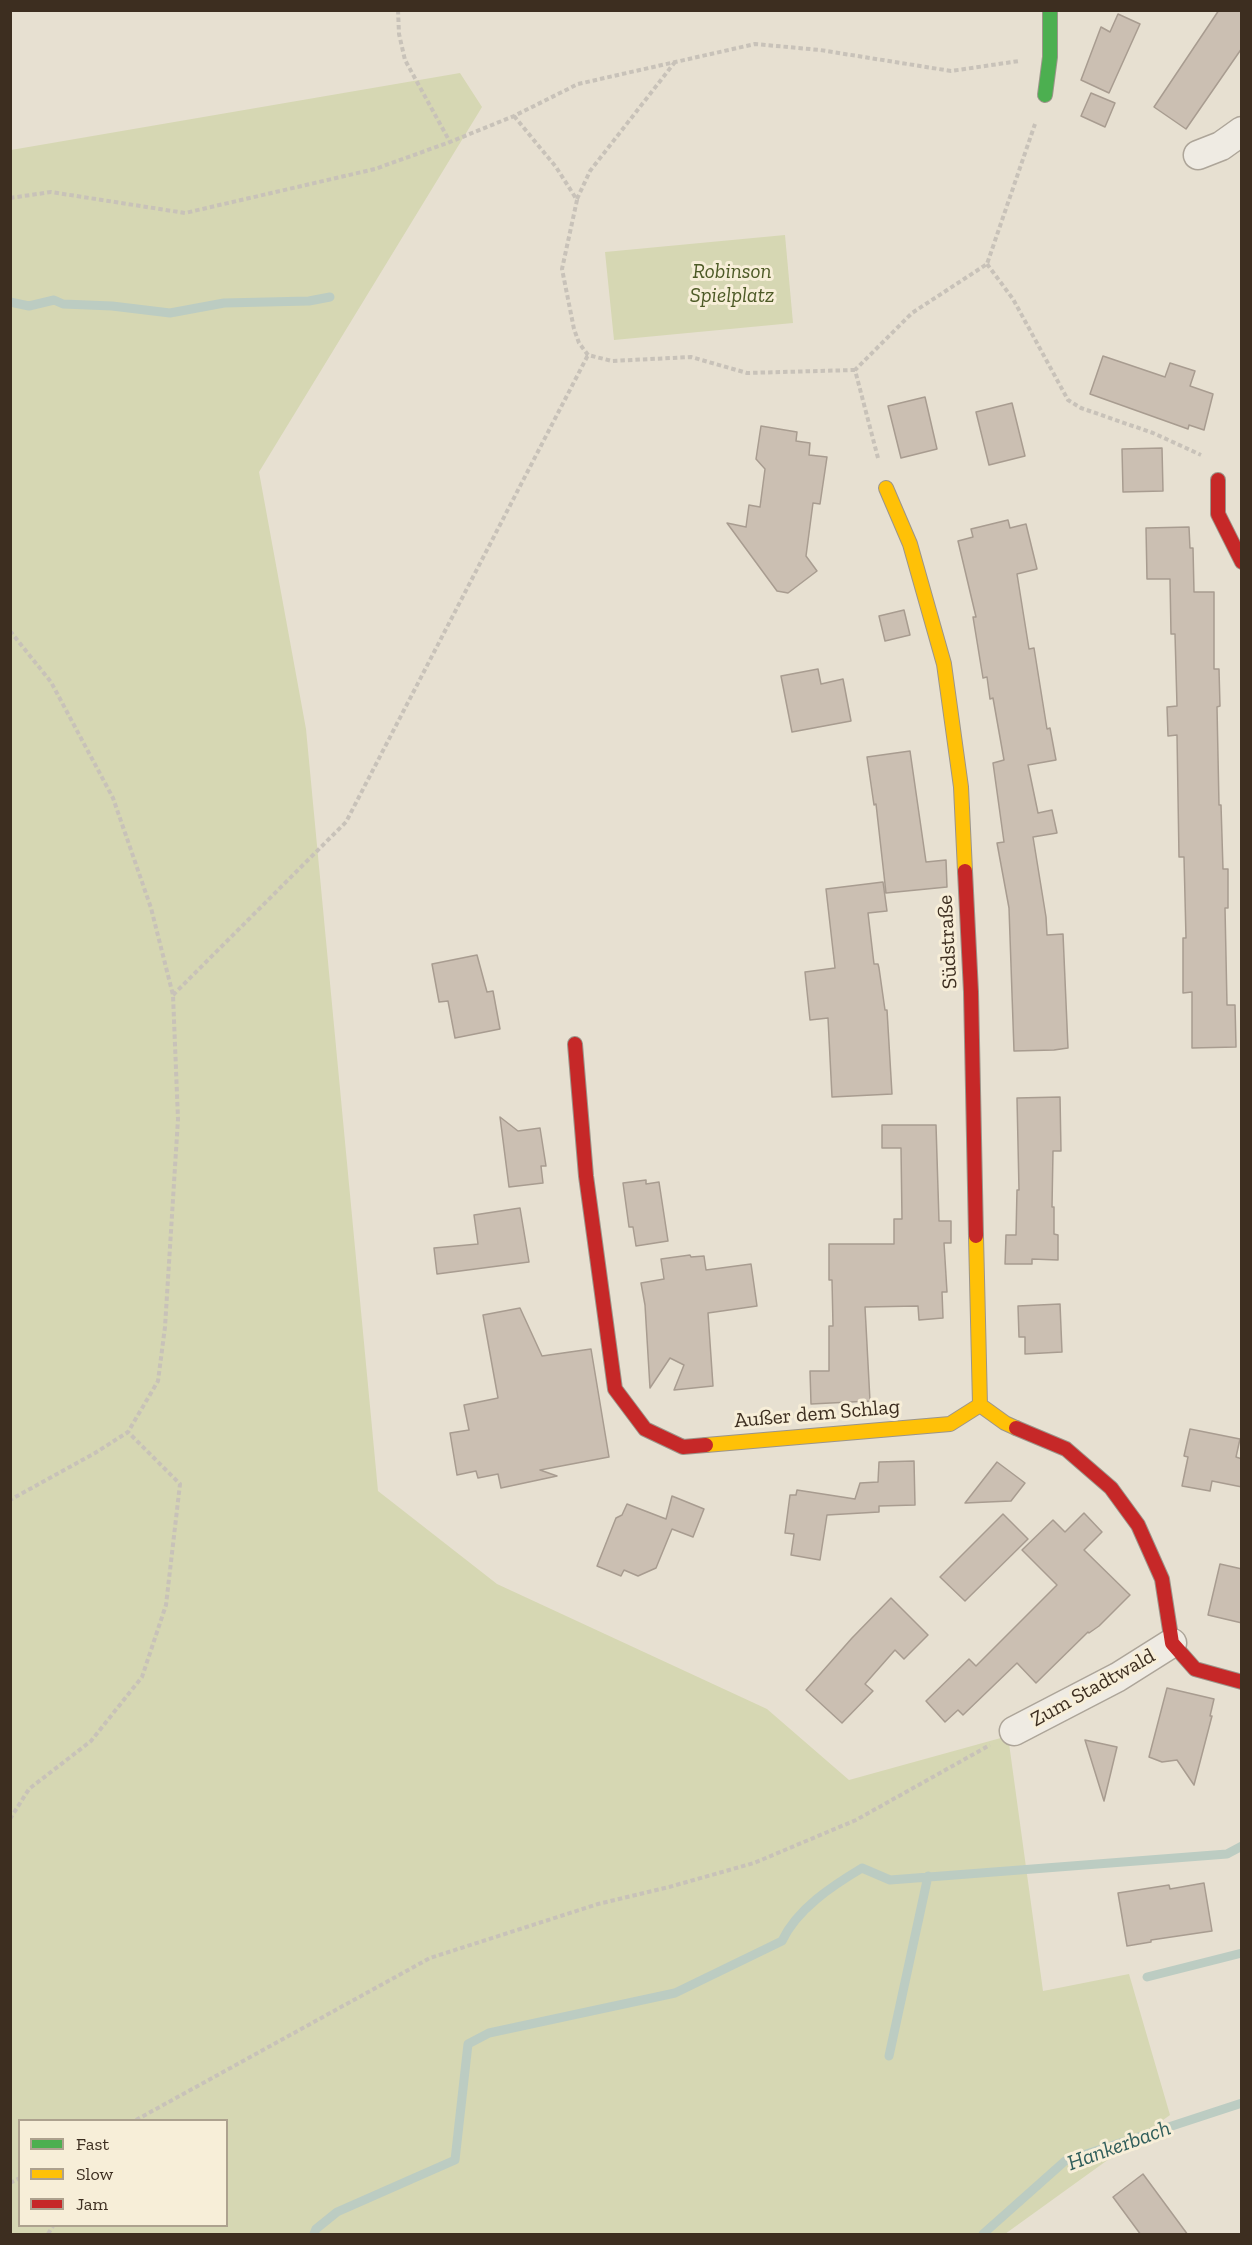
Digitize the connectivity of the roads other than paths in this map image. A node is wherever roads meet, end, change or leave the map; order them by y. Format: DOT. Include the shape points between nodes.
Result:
graph roads {
  1 [pos="1050,10"];
  2 [pos="1045,95"];
  3 [pos="1242,131"];
  4 [pos="1198,155"];
  5 [pos="1218,480"];
  6 [pos="886,488"];
  7 [pos="1242,562"];
  8 [pos="575,1044"];
  9 [pos="981,1405"];
  10 [pos="1172,1643"];
  11 [pos="1242,1682"];
  12 [pos="1014,1731"];
  1 -- 2 [label="street"];
  3 -- 4 [label="street" via="1221,146"];
  5 -- 7 [label="street" via="1218,514"];
  6 -- 9 [label="street, Südstraße" via="910,544 944,664 961,786 971,992"];
  8 -- 9 [label="street, Außer dem Schlag" via="586,1176 615,1389 645,1429 683,1447 950,1424"];
  9 -- 10 [label="street" via="1005,1422 1066,1449 1111,1488 1138,1525 1162,1579"];
  10 -- 11 [label="street" via="1196,1669"];
  10 -- 12 [label="street, Zum Stadtwald" via="1118,1677"];
}
